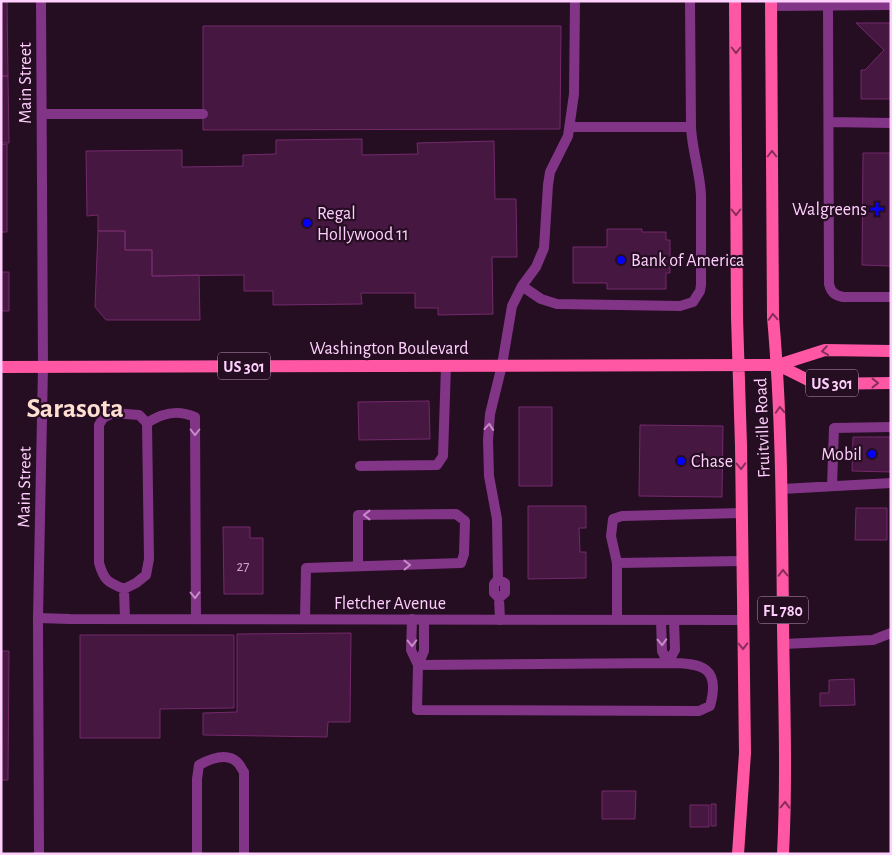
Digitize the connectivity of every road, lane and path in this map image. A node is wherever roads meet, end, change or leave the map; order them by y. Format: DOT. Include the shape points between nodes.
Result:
graph roads {
  1 [pos="41,1"];
  2 [pos="575,1"];
  3 [pos="690,1"];
  4 [pos="735,1"];
  5 [pos="771,3"];
  6 [pos="828,5"];
  7 [pos="891,5"];
  8 [pos="42,114"];
  9 [pos="203,114"];
  10 [pos="829,122"];
  11 [pos="891,122"];
  12 [pos="570,127"];
  13 [pos="691,127"];
  14 [pos="522,286"];
  15 [pos="891,298"];
  16 [pos="891,351"];
  17 [pos="502,365"];
  18 [pos="739,365"];
  19 [pos="778,365"];
  20 [pos="446,366"];
  21 [pos="1,367"];
  22 [pos="43,367"];
  23 [pos="891,383"];
  24 [pos="147,423"];
  25 [pos="891,427"];
  26 [pos="360,466"];
  27 [pos="891,483"];
  28 [pos="832,486"];
  29 [pos="782,489"];
  30 [pos="742,513"];
  31 [pos="743,561"];
  32 [pos="617,563"];
  33 [pos="358,566"];
  34 [pos="124,588"];
  35 [pos="38,618"];
  36 [pos="125,619"];
  37 [pos="196,619"];
  38 [pos="305,619"];
  39 [pos="412,619"];
  40 [pos="617,619"];
  41 [pos="424,620"];
  42 [pos="500,620"];
  43 [pos="661,620"];
  44 [pos="674,620"];
  45 [pos="743,620"];
  46 [pos="891,633"];
  47 [pos="783,644"];
  48 [pos="668,662"];
  49 [pos="418,665"];
  50 [pos="39,854"];
  51 [pos="197,854"];
  52 [pos="244,854"];
  53 [pos="738,854"];
  54 [pos="783,854"];
  1 -- 8 [label="street, Main Street"];
  2 -- 12 [label="street" via="574,94"];
  3 -- 13 [label="street"];
  4 -- 18 [label="main road, Fruitville Road, one-way"];
  5 -- 6 [label="street"];
  19 -- 5 [label="main road, Fruitville Road, one-way" via="773,316"];
  6 -- 7 [label="street"];
  6 -- 10 [label="street"];
  8 -- 9 [label="street"];
  8 -- 22 [label="street, Main Street"];
  10 -- 11 [label="street"];
  10 -- 15 [label="street" via="831,291 843,297"];
  12 -- 13 [label="street"];
  12 -- 14 [label="street" via="550,172 544,248 536,267"];
  13 -- 14 [label="street" via="700,184 702,251 702,286 693,302 680,306 557,304"];
  14 -- 17 [label="street" via="511,312"];
  16 -- 19 [label="main road, Washington Boulevard / US 301, one-way" via="825,350"];
  17 -- 18 [label="main road, Washington Boulevard / US 301"];
  17 -- 20 [label="main road, Washington Boulevard / US 301"];
  42 -- 17 [label="street, one-way" via="499,598 505,593 504,583 498,579 497,519 488,476 488,440 490,414"];
  18 -- 19 [label="main road, Washington Boulevard / US 301"];
  18 -- 30 [label="main road, Fruitville Road / FL 780, one-way"];
  19 -- 23 [label="main road, Washington Boulevard / US 301, one-way" via="816,384"];
  29 -- 19 [label="main road, Fruitville Road / FL 780, one-way"];
  20 -- 22 [label="main road, Washington Boulevard / US 301"];
  20 -- 26 [label="street" via="444,456 437,465"];
  21 -- 22 [label="main road, Washington Boulevard / US 301"];
  22 -- 35 [label="street, Main Street"];
  24 -- 34 [label="street" via="146,575"];
  24 -- 34 [label="street" via="139,415 114,413 103,418 99,425 99,563 109,583"];
  24 -- 37 [label="street, one-way" via="160,414 195,417"];
  25 -- 28 [label="street" via="834,428"];
  27 -- 28 [label="street"];
  28 -- 29 [label="street"];
  47 -- 29 [label="main road, Fruitville Road / FL 780, one-way"];
  30 -- 31 [label="main road, Fruitville Road / FL 780"];
  30 -- 32 [label="street" via="615,517 611,536"];
  31 -- 32 [label="street"];
  31 -- 45 [label="main road, Fruitville Road / FL 780"];
  32 -- 40 [label="street"];
  33 -- 33 [label="street, one-way" via="461,563 465,521 456,514 358,515"];
  33 -- 38 [label="street" via="306,568"];
  34 -- 36 [label="street"];
  35 -- 36 [label="street, Fletcher Avenue"];
  35 -- 50 [label="street, Main Street"];
  36 -- 37 [label="street, Fletcher Avenue"];
  37 -- 38 [label="street, Fletcher Avenue"];
  38 -- 39 [label="street, Fletcher Avenue"];
  39 -- 41 [label="street, Fletcher Avenue"];
  39 -- 49 [label="street, one-way" via="411,650"];
  40 -- 42 [label="street, Fletcher Avenue"];
  40 -- 43 [label="street, Fletcher Avenue"];
  41 -- 42 [label="street, Fletcher Avenue"];
  41 -- 49 [label="street" via="424,651"];
  43 -- 44 [label="street, Fletcher Avenue"];
  43 -- 48 [label="street, one-way" via="662,652"];
  44 -- 45 [label="street, Fletcher Avenue"];
  44 -- 48 [label="street" via="675,650"];
  45 -- 53 [label="main road, Fruitville Road / FL 780, one-way" via="745,753"];
  46 -- 47 [label="street" via="873,640"];
  54 -- 47 [label="main road, Fruitville Road / FL 780, one-way" via="786,781"];
  48 -- 49 [label="street"];
  48 -- 49 [label="street" via="703,667 713,679 710,706 699,711 416,710"];
  51 -- 52 [label="street" via="199,765 224,756 237,761 244,772"];
}
